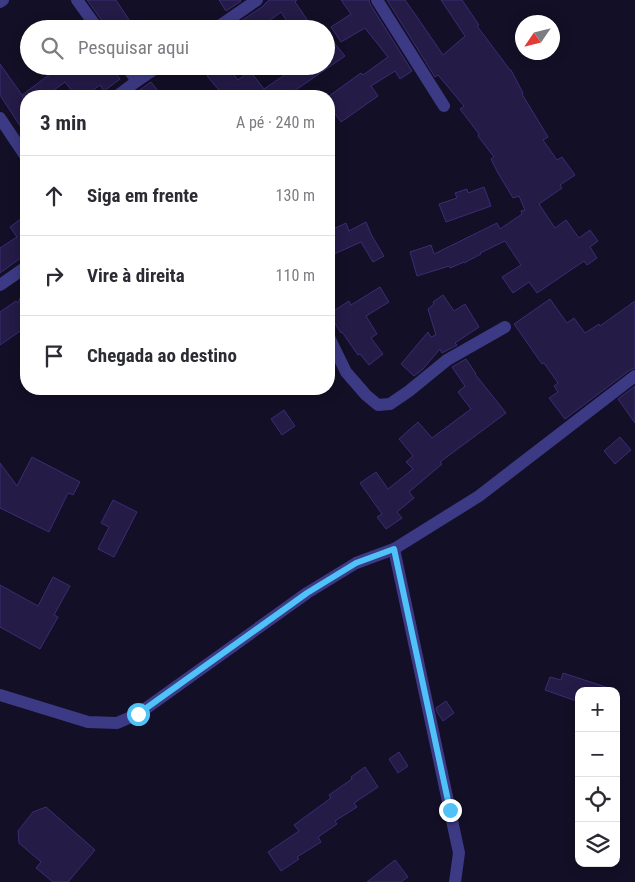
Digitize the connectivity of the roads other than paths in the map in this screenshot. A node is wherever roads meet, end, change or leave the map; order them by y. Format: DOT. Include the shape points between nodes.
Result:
graph roads {
  1 [pos="77,0"];
  2 [pos="257,0"];
  3 [pos="377,0"];
  4 [pos="91,20"];
  5 [pos="228,20"];
  6 [pos="133,75"];
  7 [pos="146,75"];
  8 [pos="137,81"];
  9 [pos="125,90"];
  10 [pos="444,106"];
  11 [pos="0,118"];
  12 [pos="20,148"];
  13 [pos="20,271"];
  14 [pos="0,285"];
  15 [pos="505,327"];
  16 [pos="335,349"];
  17 [pos="635,376"];
  18 [pos="394,549"];
  19 [pos="0,695"];
  20 [pos="455,882"];
  1 -- 4 [label="street"];
  2 -- 5 [label="street"];
  3 -- 10 [label="street"];
  6 -- 8 [label="street"];
  7 -- 8 [label="street"];
  8 -- 9 [label="street"];
  11 -- 12 [label="street"];
  13 -- 14 [label="street"];
  15 -- 16 [label="street" via="447,360 390,404 378,405 366,395 346,372"];
  17 -- 18 [label="street" via="479,496"];
  18 -- 19 [label="street" via="356,563 307,593 138,714 117,723 88,722"];
  18 -- 20 [label="street" via="458,853"];
}
